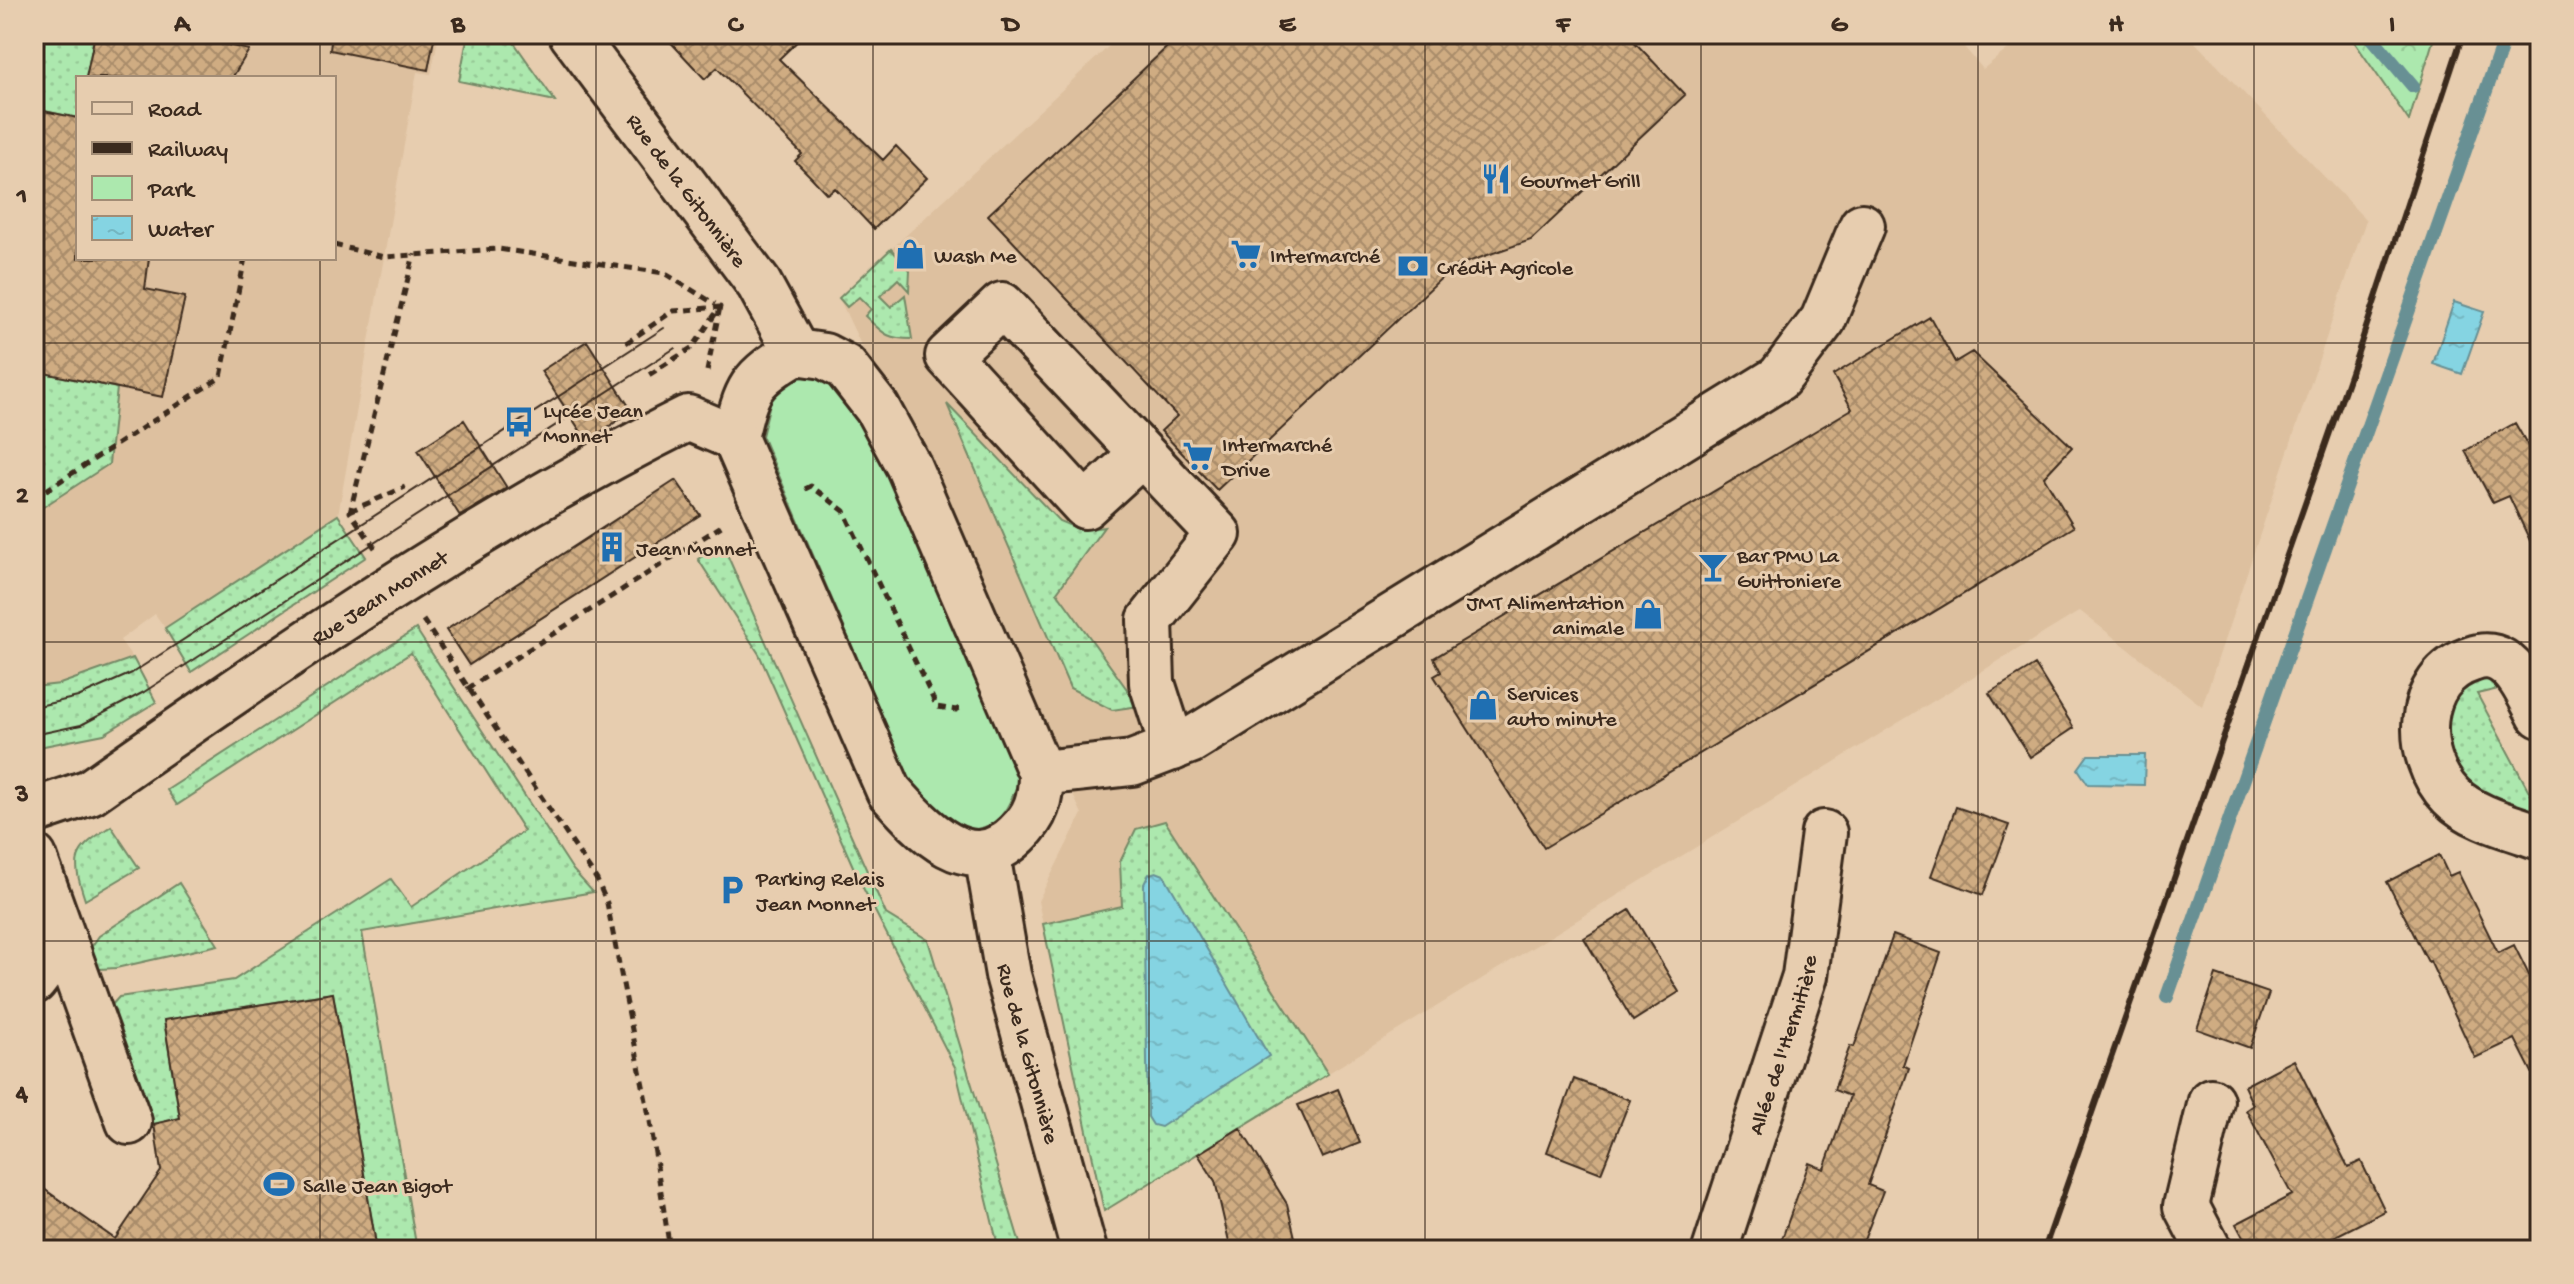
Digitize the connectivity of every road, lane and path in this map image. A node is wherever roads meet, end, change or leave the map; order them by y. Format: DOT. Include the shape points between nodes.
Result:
graph roads {
  1 [pos="572,34"];
  2 [pos="1862,226"];
  3 [pos="336,245"];
  4 [pos="414,254"];
  5 [pos="245,260"];
  6 [pos="720,307"];
  7 [pos="626,343"];
  8 [pos="796,352"];
  9 [pos="647,376"];
  10 [pos="735,438"];
  11 [pos="1142,454"];
  12 [pos="405,487"];
  13 [pos="34,498"];
  14 [pos="350,512"];
  15 [pos="399,584"];
  16 [pos="2540,715"];
  17 [pos="1173,748"];
  18 [pos="1041,773"];
  19 [pos="34,811"];
  20 [pos="1824,833"];
  21 [pos="2540,837"];
  22 [pos="987,854"];
  23 [pos="34,857"];
  24 [pos="64,942"];
  25 [pos="34,981"];
  26 [pos="2211,1101"];
  27 [pos="129,1122"];
  28 [pos="670,1250"];
  29 [pos="1084,1250"];
  30 [pos="1715,1250"];
  31 [pos="2209,1250"];
  1 -- 8 [label="street, Rue de la Gitonnière" via="759,284"];
  2 -- 17 [label="street" via="1823,320 1779,378"];
  3 -- 4 [label="path" via="384,257"];
  4 -- 6 [label="path" via="498,249 664,273"];
  4 -- 14 [label="path"];
  5 -- 13 [label="path" via="221,377"];
  6 -- 7 [label="path" via="673,311"];
  6 -- 9 [label="path" via="693,347"];
  8 -- 10 [label="street" via="768,368 746,392"];
  8 -- 18 [label="street" via="824,356 845,367 877,408 908,465"];
  10 -- 15 [label="street, Rue Jean Monnet" via="688,418 587,468"];
  10 -- 22 [label="street" via="889,791 922,828 964,853"];
  11 -- 11 [label="street" via="1002,305 948,356 1085,506"];
  11 -- 17 [label="street" via="1218,534 1150,620 1152,683"];
  12 -- 14 [label="path"];
  14 -- 15 [label="path"];
  15 -- 19 [label="street, Rue Jean Monnet" via="90,792"];
  15 -- 28 [label="path" via="597,880 607,903"];
  16 -- 21 [label="street" via="2510,667 2483,655 2457,666 2437,684 2425,725 2431,764 2449,795 2485,817"];
  17 -- 18 [label="street" via="1132,763"];
  18 -- 22 [label="street" via="1041,797 1031,821"];
  20 -- 30 [label="street, Allée de l'Hermitière" via="1805,976"];
  22 -- 29 [label="street, Rue de la Gitonnière" via="1008,975"];
  23 -- 24 [label="street"];
  24 -- 25 [label="street"];
  24 -- 27 [label="street"];
  26 -- 31 [label="street" via="2186,1206"];
}
